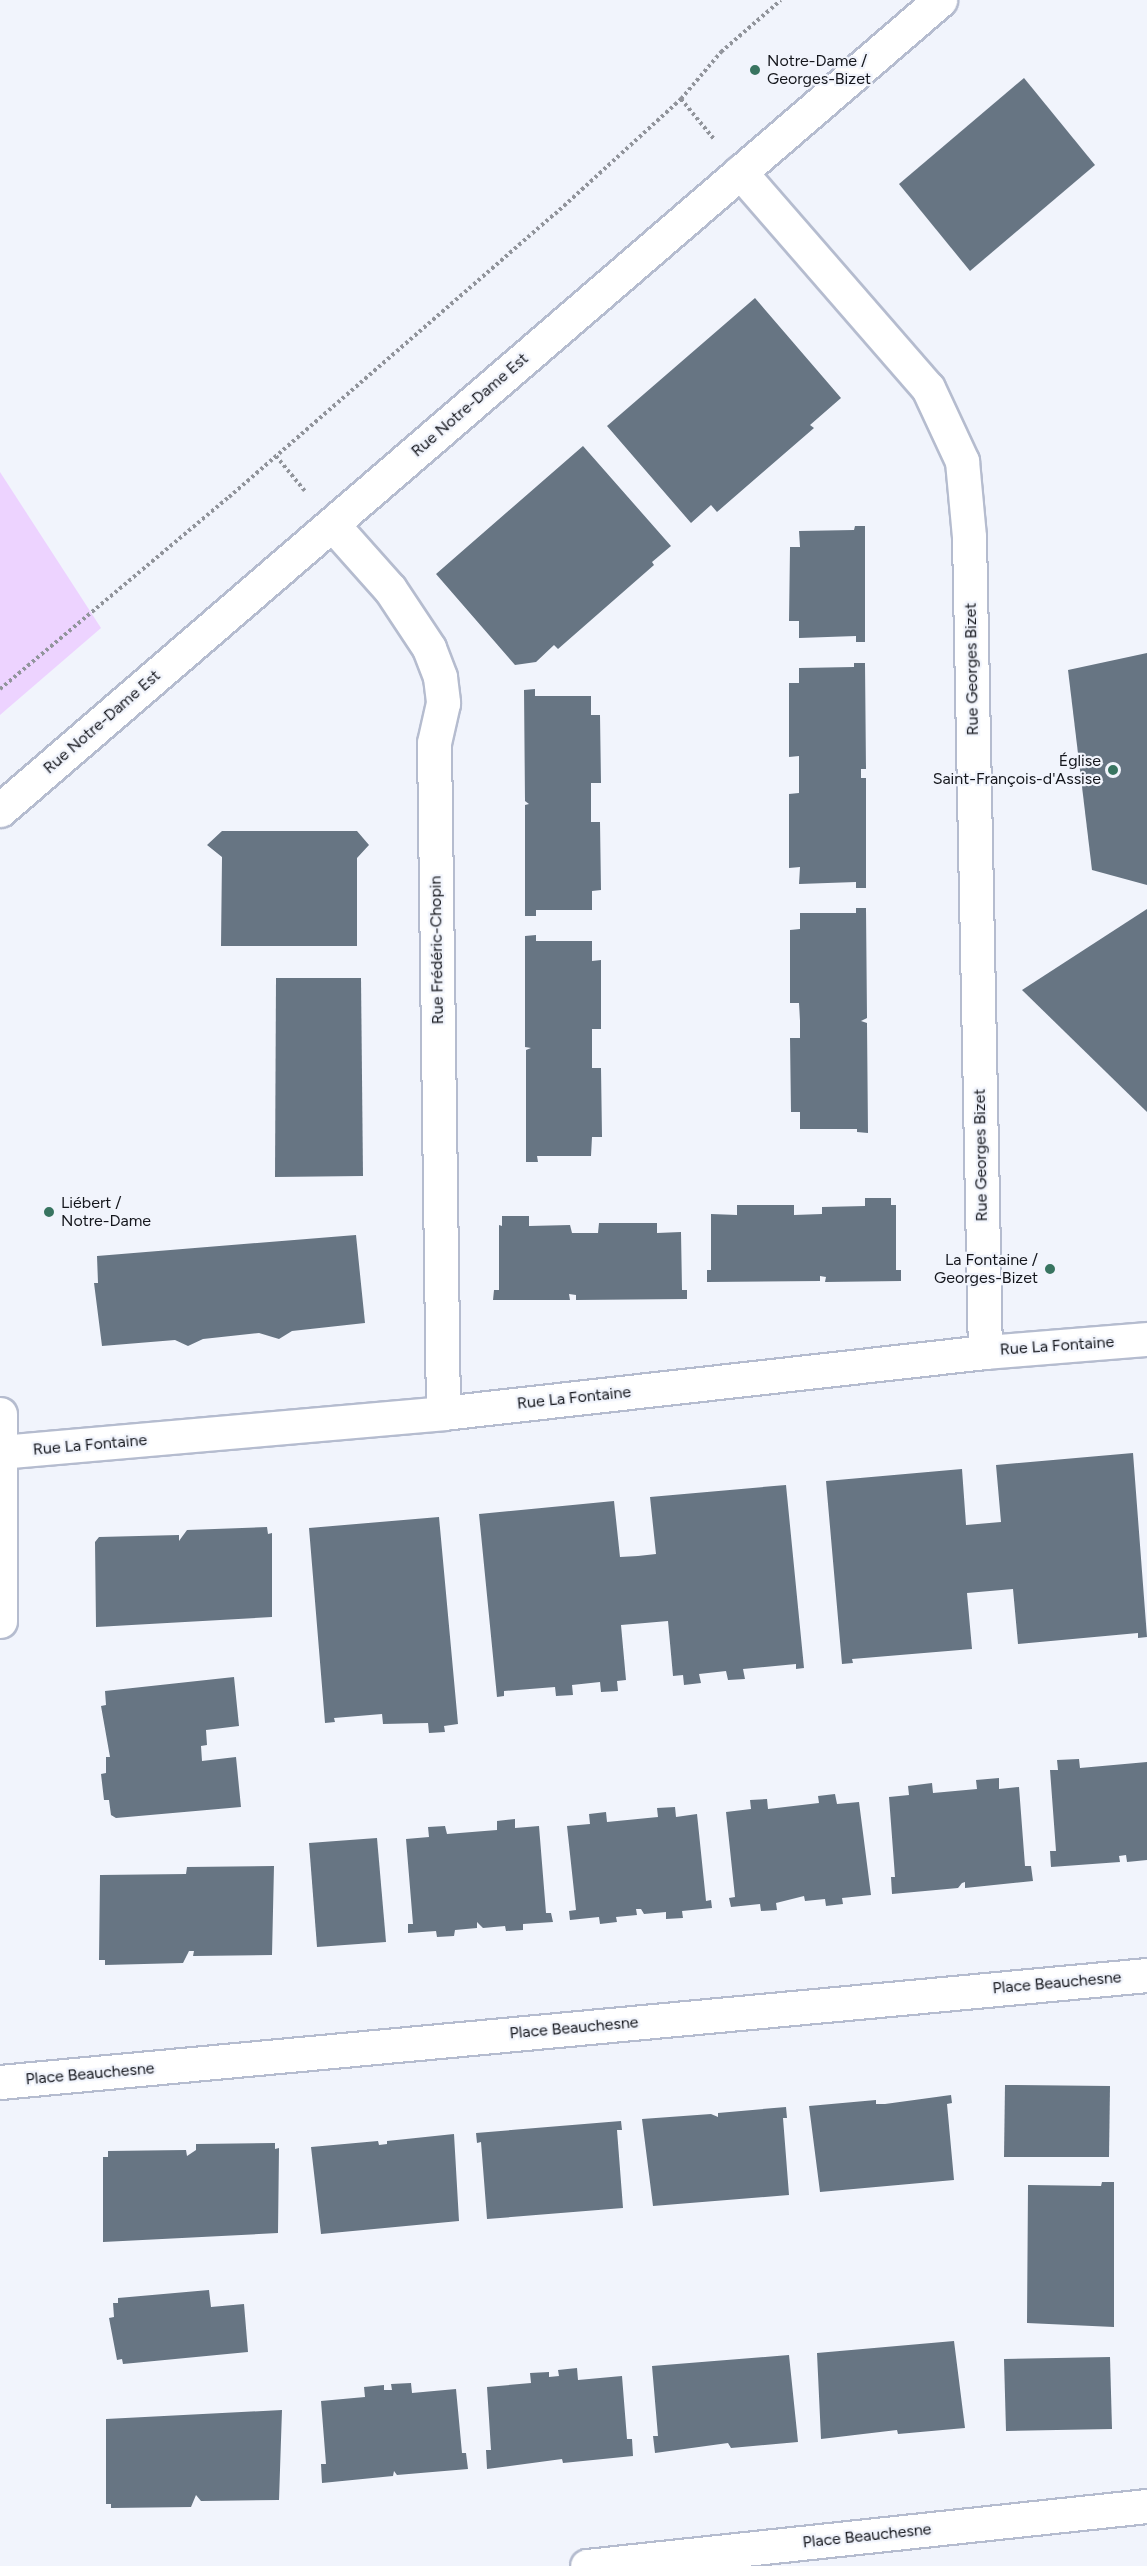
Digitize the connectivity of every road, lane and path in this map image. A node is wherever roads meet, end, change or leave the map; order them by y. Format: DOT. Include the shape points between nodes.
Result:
graph roads {
  1 [pos="780,0"];
  2 [pos="940,0"];
  3 [pos="681,99"];
  4 [pos="710,133"];
  5 [pos="740,172"];
  6 [pos="276,456"];
  7 [pos="301,485"];
  8 [pos="332,524"];
  9 [pos="0,689"];
  10 [pos="0,810"];
  11 [pos="1147,1340"];
  12 [pos="985,1352"];
  13 [pos="443,1413"];
  14 [pos="0,1414"];
  15 [pos="0,1452"];
  16 [pos="1,1546"];
  17 [pos="0,1621"];
  18 [pos="1147,1975"];
  19 [pos="0,2082"];
  20 [pos="1147,2506"];
  21 [pos="587,2566"];
  1 -- 3 [label="path" via="722,52"];
  2 -- 5 [label="street, Rue Notre-Dame Est"];
  3 -- 4 [label="path"];
  3 -- 6 [label="path"];
  5 -- 8 [label="street, Rue Notre-Dame Est"];
  5 -- 12 [label="street, Rue Georges Bizet" via="928,388 962,461 969,537"];
  6 -- 7 [label="path"];
  6 -- 9 [label="path"];
  8 -- 10 [label="street, Rue Notre-Dame Est"];
  8 -- 13 [label="street, Rue Frédéric-Chopin" via="390,589 429,648 440,678 443,702 434,743"];
  11 -- 12 [label="street, Rue La Fontaine"];
  12 -- 13 [label="street, Rue La Fontaine"];
  13 -- 15 [label="street, Rue La Fontaine"];
  14 -- 15 [label="street"];
  15 -- 16 [label="street"];
  16 -- 17 [label="street"];
  18 -- 19 [label="street, Place Beauchesne"];
  20 -- 21 [label="street, Place Beauchesne"];
}
